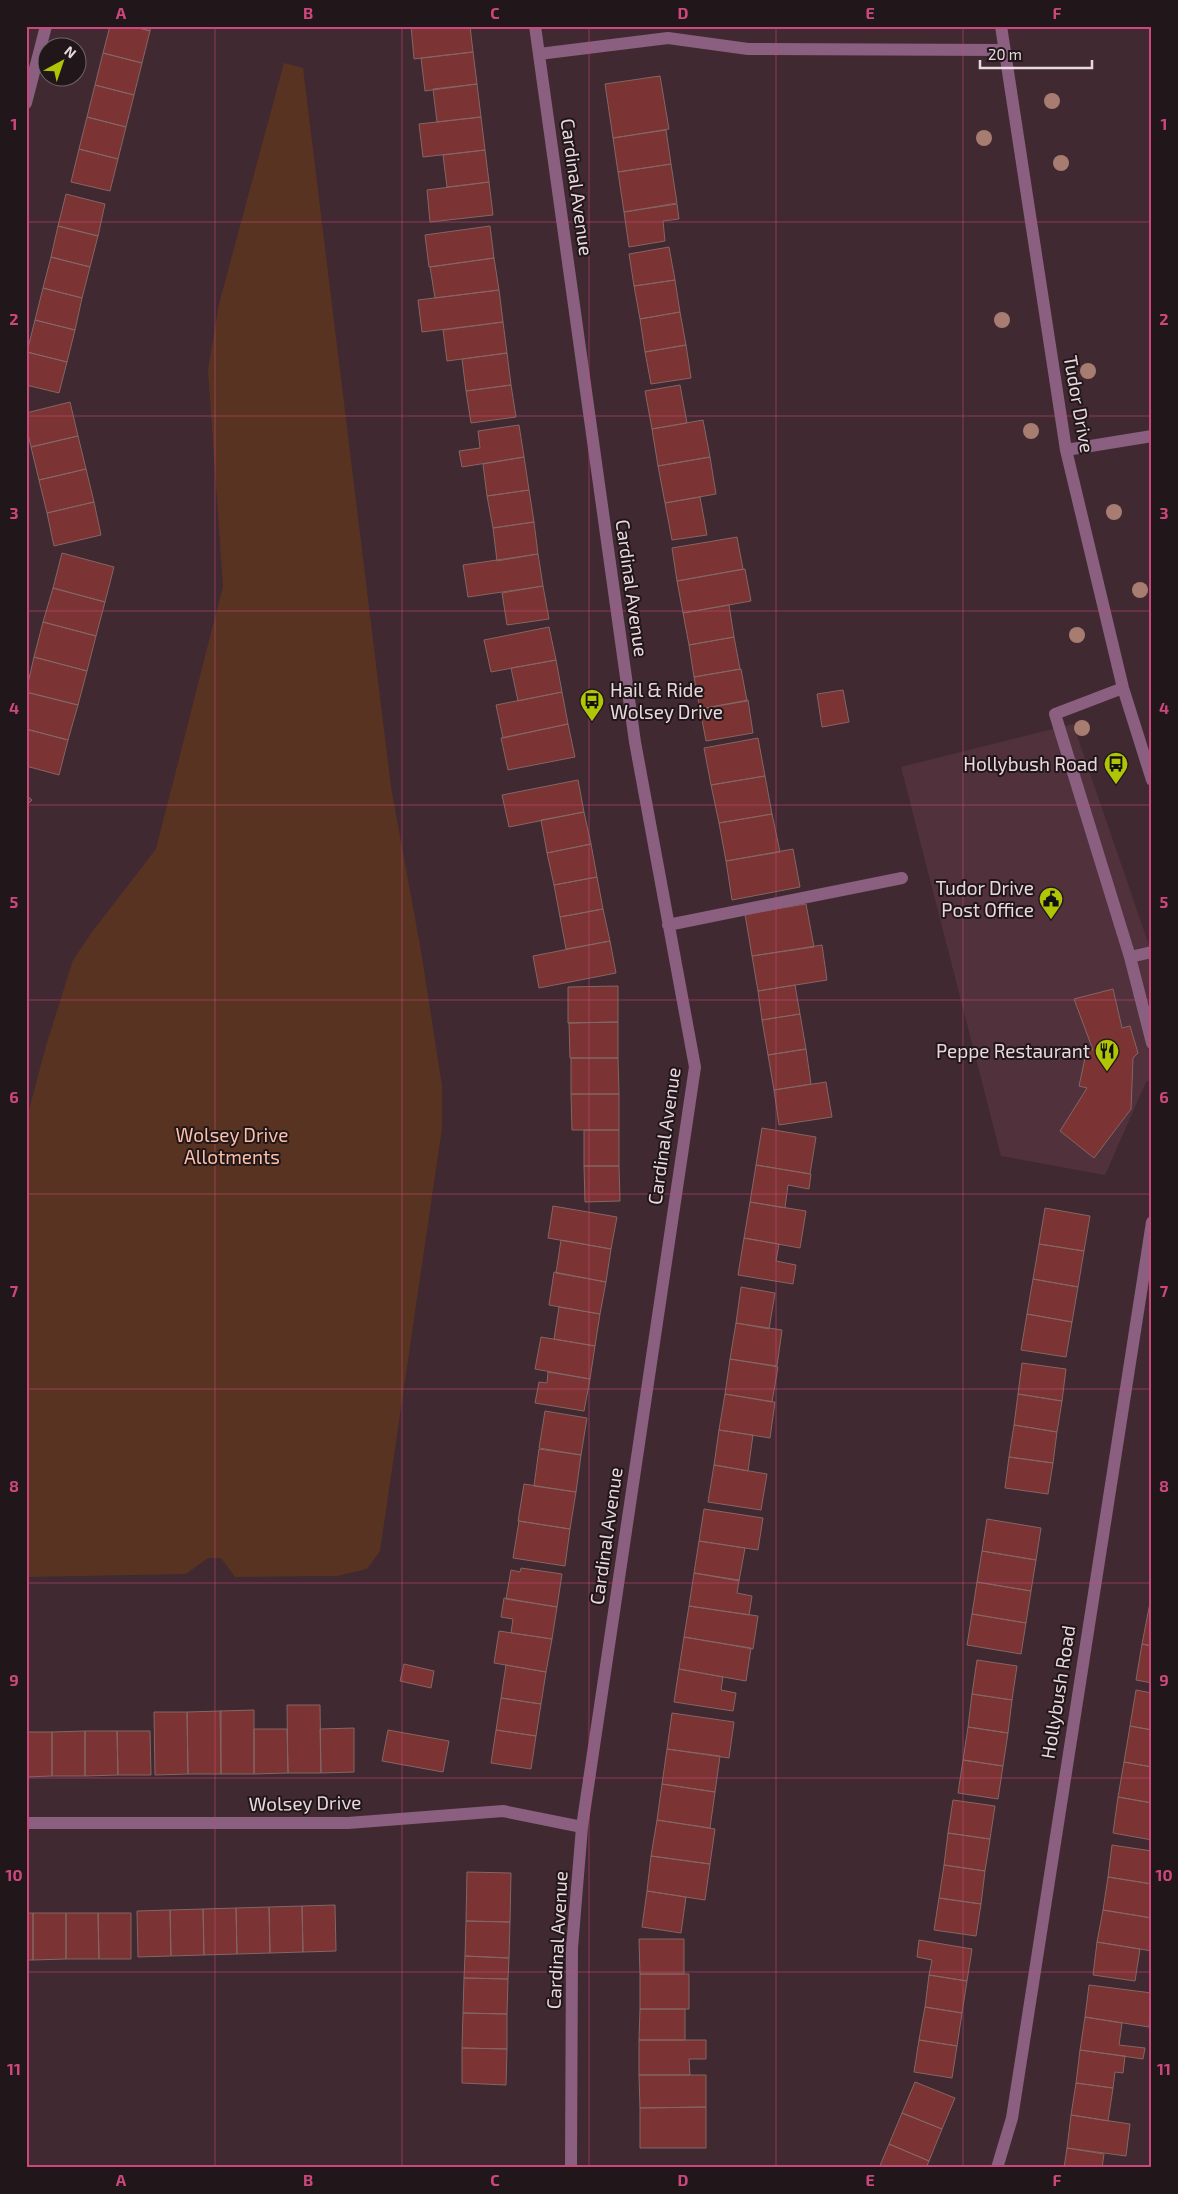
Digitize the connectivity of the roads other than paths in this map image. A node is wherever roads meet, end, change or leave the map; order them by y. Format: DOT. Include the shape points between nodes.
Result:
graph roads {
  1 [pos="46,26"];
  2 [pos="535,26"];
  3 [pos="1001,26"];
  4 [pos="1003,50"];
  5 [pos="539,54"];
  6 [pos="26,103"];
  7 [pos="1152,436"];
  8 [pos="1066,450"];
  9 [pos="1123,688"];
  10 [pos="1152,780"];
  11 [pos="902,878"];
  12 [pos="668,925"];
  13 [pos="1152,952"];
  14 [pos="1130,956"];
  15 [pos="1152,1043"];
  16 [pos="1152,1222"];
  17 [pos="26,1823"];
  18 [pos="582,1827"];
  19 [pos="571,2168"];
  20 [pos="997,2168"];
  1 -- 6 [label="street"];
  2 -- 5 [label="street, Cardinal Avenue"];
  3 -- 4 [label="street, Tudor Drive"];
  4 -- 5 [label="street" via="748,49 668,38"];
  4 -- 8 [label="street, Tudor Drive"];
  5 -- 12 [label="street, Cardinal Avenue" via="635,742"];
  7 -- 8 [label="street"];
  8 -- 9 [label="street, Tudor Drive"];
  9 -- 10 [label="street, Tudor Drive"];
  9 -- 14 [label="street" via="1055,714"];
  11 -- 12 [label="street"];
  12 -- 18 [label="street, Cardinal Avenue" via="695,1068"];
  13 -- 14 [label="street"];
  14 -- 15 [label="street"];
  16 -- 20 [label="street, Hollybush Road" via="1012,2118"];
  17 -- 18 [label="street, Wolsey Drive" via="348,1823 503,1812"];
  18 -- 19 [label="street, Cardinal Avenue" via="572,1948"];
}
